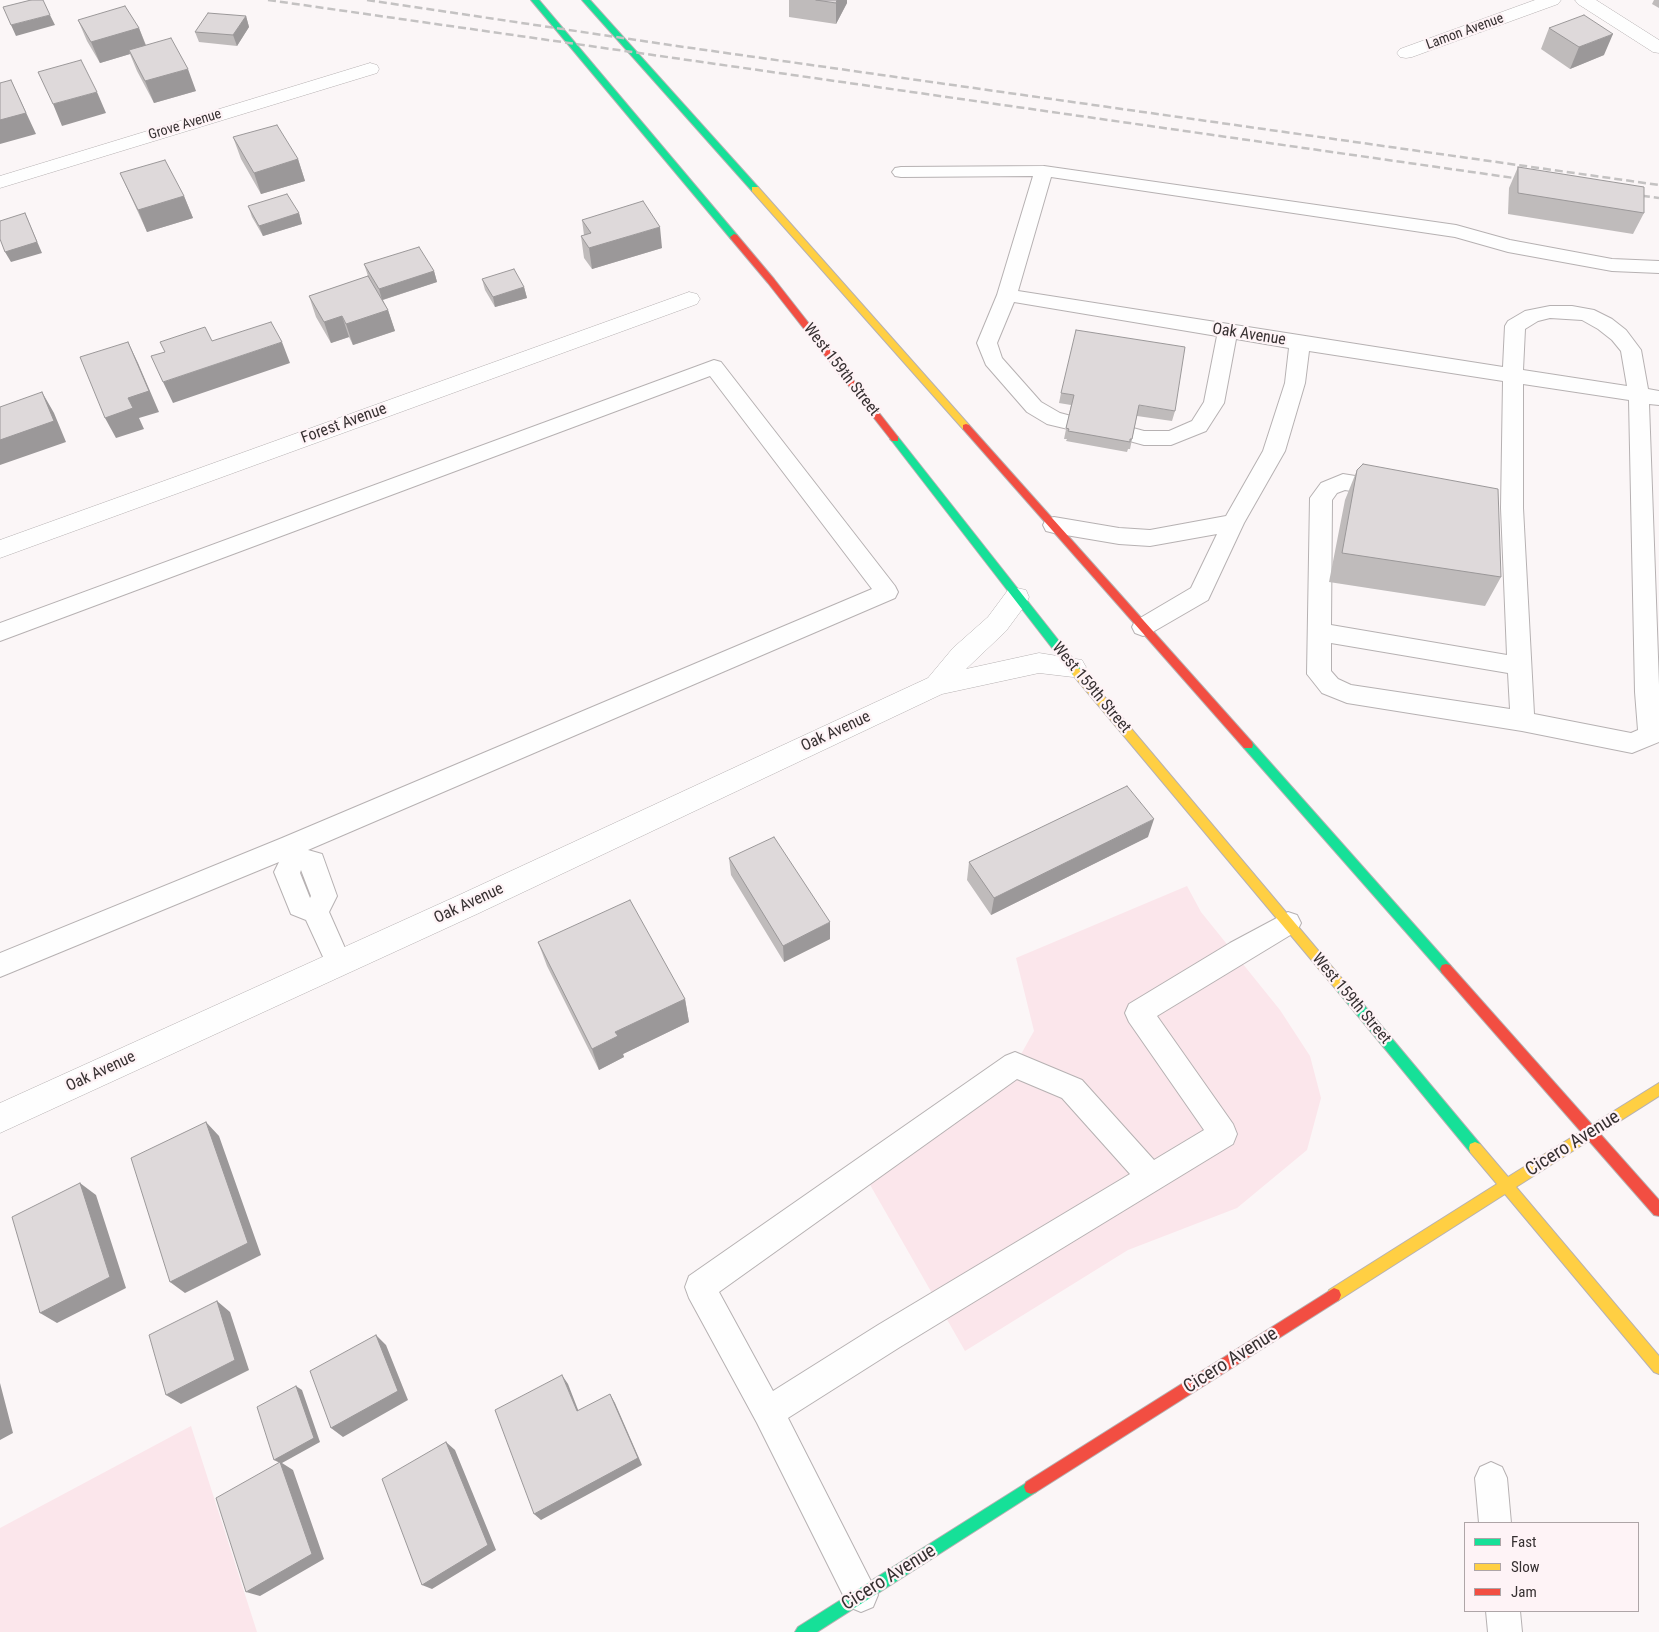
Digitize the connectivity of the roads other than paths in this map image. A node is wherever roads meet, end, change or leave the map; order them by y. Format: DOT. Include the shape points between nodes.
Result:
graph roads {
  1 [pos="536,0"];
  2 [pos="586,0"];
  3 [pos="1552,0"];
  4 [pos="1584,0"];
  5 [pos="1659,48"];
  6 [pos="1406,53"];
  7 [pos="370,69"];
  8 [pos="1044,171"];
  9 [pos="901,172"];
  10 [pos="0,182"];
  11 [pos="1659,267"];
  12 [pos="1007,294"];
  13 [pos="688,299"];
  14 [pos="1228,331"];
  15 [pos="1300,343"];
  16 [pos="1512,376"];
  17 [pos="1649,396"];
  18 [pos="1068,422"];
  19 [pos="1133,435"];
  20 [pos="1409,492"];
  21 [pos="1233,523"];
  22 [pos="1054,525"];
  23 [pos="0,549"];
  24 [pos="1017,597"];
  25 [pos="1143,627"];
  26 [pos="0,632"];
  27 [pos="1321,632"];
  28 [pos="1518,666"];
  29 [pos="1074,667"];
  30 [pos="937,685"];
  31 [pos="1653,693"];
  32 [pos="1522,721"];
  33 [pos="293,852"];
  34 [pos="1288,923"];
  35 [pos="339,964"];
  36 [pos="0,965"];
  37 [pos="1659,1089"];
  38 [pos="0,1118"];
  39 [pos="1591,1134"];
  40 [pos="1150,1177"];
  41 [pos="1508,1186"];
  42 [pos="1659,1210"];
  43 [pos="1659,1367"];
  44 [pos="768,1412"];
  45 [pos="1491,1478"];
  46 [pos="1495,1522"];
  47 [pos="861,1595"];
  48 [pos="1503,1612"];
  49 [pos="803,1632"];
  50 [pos="1505,1632"];
  1 -- 24 [label="main road, West 159th Street" via="771,281"];
  2 -- 22 [label="main road"];
  3 -- 6 [label="street, Lamon Avenue"];
  4 -- 5 [label="street"];
  7 -- 10 [label="street, Grove Avenue"];
  8 -- 9 [label="lane"];
  8 -- 11 [label="lane" via="1456,231 1508,246 1628,267"];
  8 -- 12 [label="lane"];
  12 -- 14 [label="lane, Oak Avenue"];
  12 -- 18 [label="lane" via="987,342 993,360 1034,407 1054,419"];
  13 -- 23 [label="street, Forest Avenue"];
  14 -- 15 [label="lane, Oak Avenue"];
  14 -- 19 [label="lane" via="1214,403 1199,426 1171,438"];
  15 -- 16 [label="lane"];
  15 -- 21 [label="lane, Oak Avenue" via="1295,383 1274,450"];
  16 -- 17 [label="lane"];
  16 -- 17 [label="lane" via="1514,326 1532,316 1572,312 1587,315 1620,335 1631,350"];
  16 -- 28 [label="lane" via="1502,507"];
  17 -- 31 [label="lane"];
  20 -- 27 [label="lane" via="1343,482 1329,488 1321,498"];
  21 -- 22 [label="lane" via="1150,538"];
  21 -- 25 [label="lane, Oak Avenue" via="1200,594"];
  22 -- 25 [label="main road"];
  24 -- 29 [label="main road, West 159th Street"];
  24 -- 30 [label="street, Oak Avenue" via="997,624 962,655"];
  25 -- 39 [label="main road"];
  26 -- 33 [label="lane" via="714,367 887,592"];
  27 -- 28 [label="lane"];
  27 -- 32 [label="lane" via="1319,674 1330,686 1347,694"];
  28 -- 32 [label="lane"];
  29 -- 30 [label="street, Oak Avenue" via="1040,663"];
  29 -- 34 [label="main road, West 159th Street"];
  30 -- 35 [label="street, Oak Avenue"];
  31 -- 32 [label="lane" via="1651,736 1632,742"];
  33 -- 35 [label="lane" via="314,862 324,896 316,912"];
  33 -- 36 [label="lane"];
  34 -- 40 [label="lane" via="1139,1013 1223,1134"];
  34 -- 41 [label="main road, West 159th Street"];
  35 -- 38 [label="street, Oak Avenue"];
  37 -- 39 [label="main road, Cicero Avenue"];
  39 -- 41 [label="main road, Cicero Avenue"];
  39 -- 42 [label="main road"];
  40 -- 44 [label="lane"];
  40 -- 44 [label="lane" via="1072,1089 1015,1065 700,1287"];
  41 -- 43 [label="main road, West 159th Street"];
  41 -- 47 [label="main road, Cicero Avenue"];
  44 -- 47 [label="lane"];
  45 -- 46 [label="lane"];
  47 -- 49 [label="main road, Cicero Avenue"];
  48 -- 50 [label="lane"];
}
